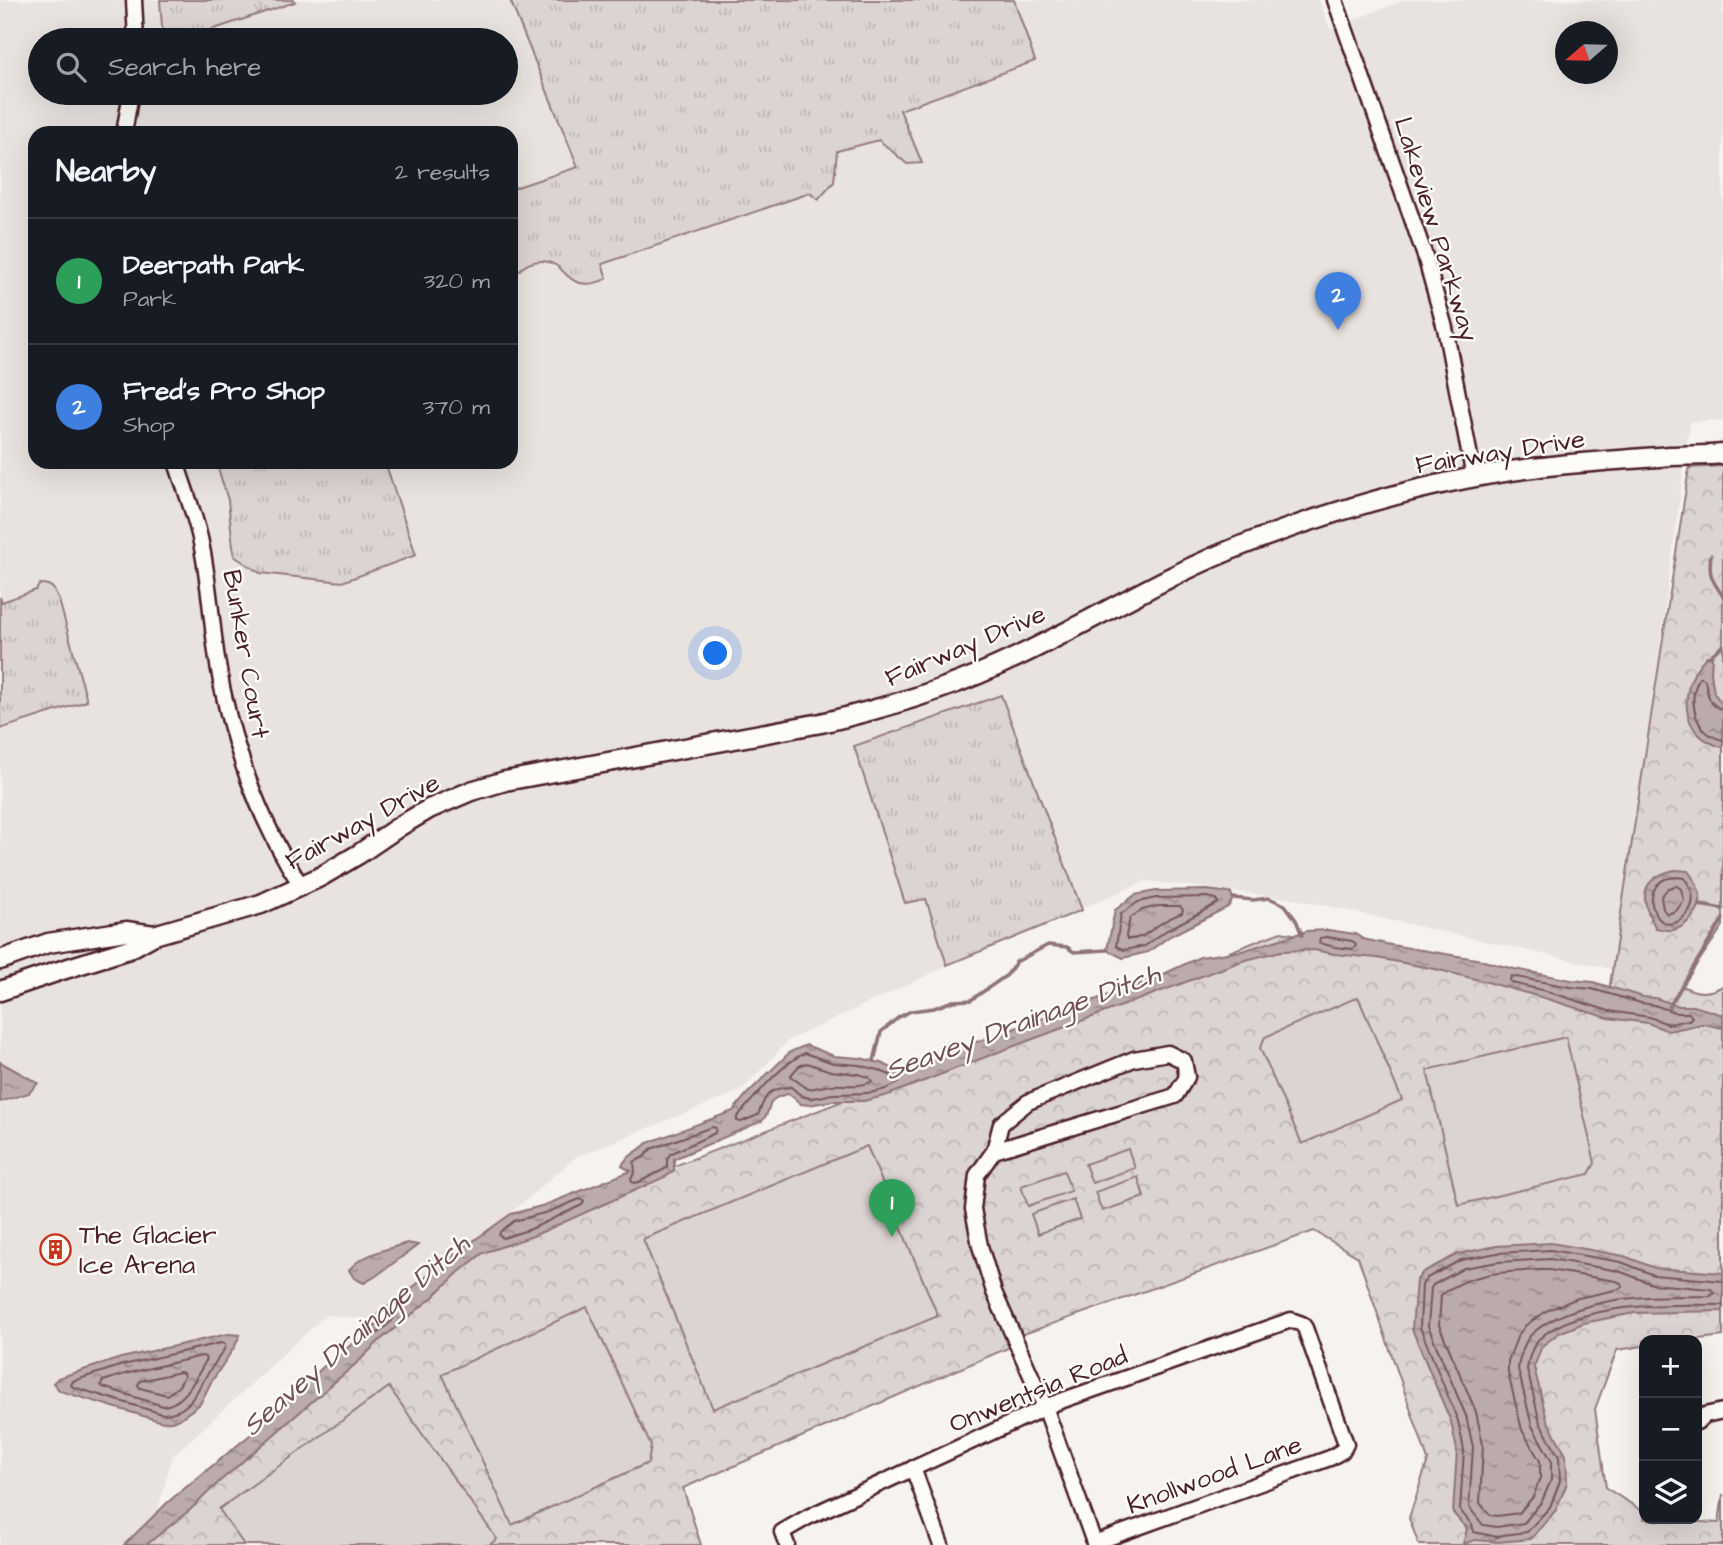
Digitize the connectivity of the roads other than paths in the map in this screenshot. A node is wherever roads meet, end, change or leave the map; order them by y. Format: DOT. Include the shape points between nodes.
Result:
graph roads {
  1 [pos="134,0"];
  2 [pos="1335,0"];
  3 [pos="135,28"];
  4 [pos="129,105"];
  5 [pos="125,126"];
  6 [pos="1723,454"];
  7 [pos="178,469"];
  8 [pos="1474,477"];
  9 [pos="302,887"];
  10 [pos="154,935"];
  11 [pos="0,960"];
  12 [pos="0,991"];
  13 [pos="994,1151"];
  14 [pos="1045,1407"];
  15 [pos="1723,1411"];
  16 [pos="1702,1418"];
  17 [pos="1346,1444"];
  18 [pos="913,1468"];
  19 [pos="1095,1544"];
  20 [pos="787,1545"];
  21 [pos="941,1545"];
  1 -- 3 [label="street"];
  2 -- 8 [label="street, Lakeview Parkway" via="1425,256 1445,328"];
  4 -- 5 [label="street"];
  6 -- 8 [label="main road, Fairway Drive" via="1601,461"];
  7 -- 9 [label="street, Bunker Court" via="200,536 217,659 235,740 263,814"];
  8 -- 9 [label="main road, Fairway Drive" via="1385,497 1245,544 1180,572 998,666 921,696 800,727 471,792 429,809"];
  9 -- 10 [label="main road, Fairway Drive" via="261,904"];
  10 -- 11 [label="main road, Fairway Drive" via="126,931 48,943"];
  10 -- 12 [label="main road, Fairway Drive" via="130,949"];
  13 -- 13 [label="street" via="1175,1096 1187,1077 1184,1061 1168,1053 1134,1059 1027,1102 1001,1124"];
  13 -- 14 [label="street" via="977,1175 973,1209 980,1246 993,1290"];
  14 -- 17 [label="street, Onwentsia Road" via="1291,1320 1305,1328"];
  14 -- 18 [label="street, Onwentsia Road"];
  14 -- 19 [label="street"];
  15 -- 16 [label="street"];
  17 -- 19 [label="street, Knollwood Lane" via="1330,1458"];
  18 -- 20 [label="street, Onwentsia Road" via="782,1532"];
  18 -- 21 [label="street"];
}
